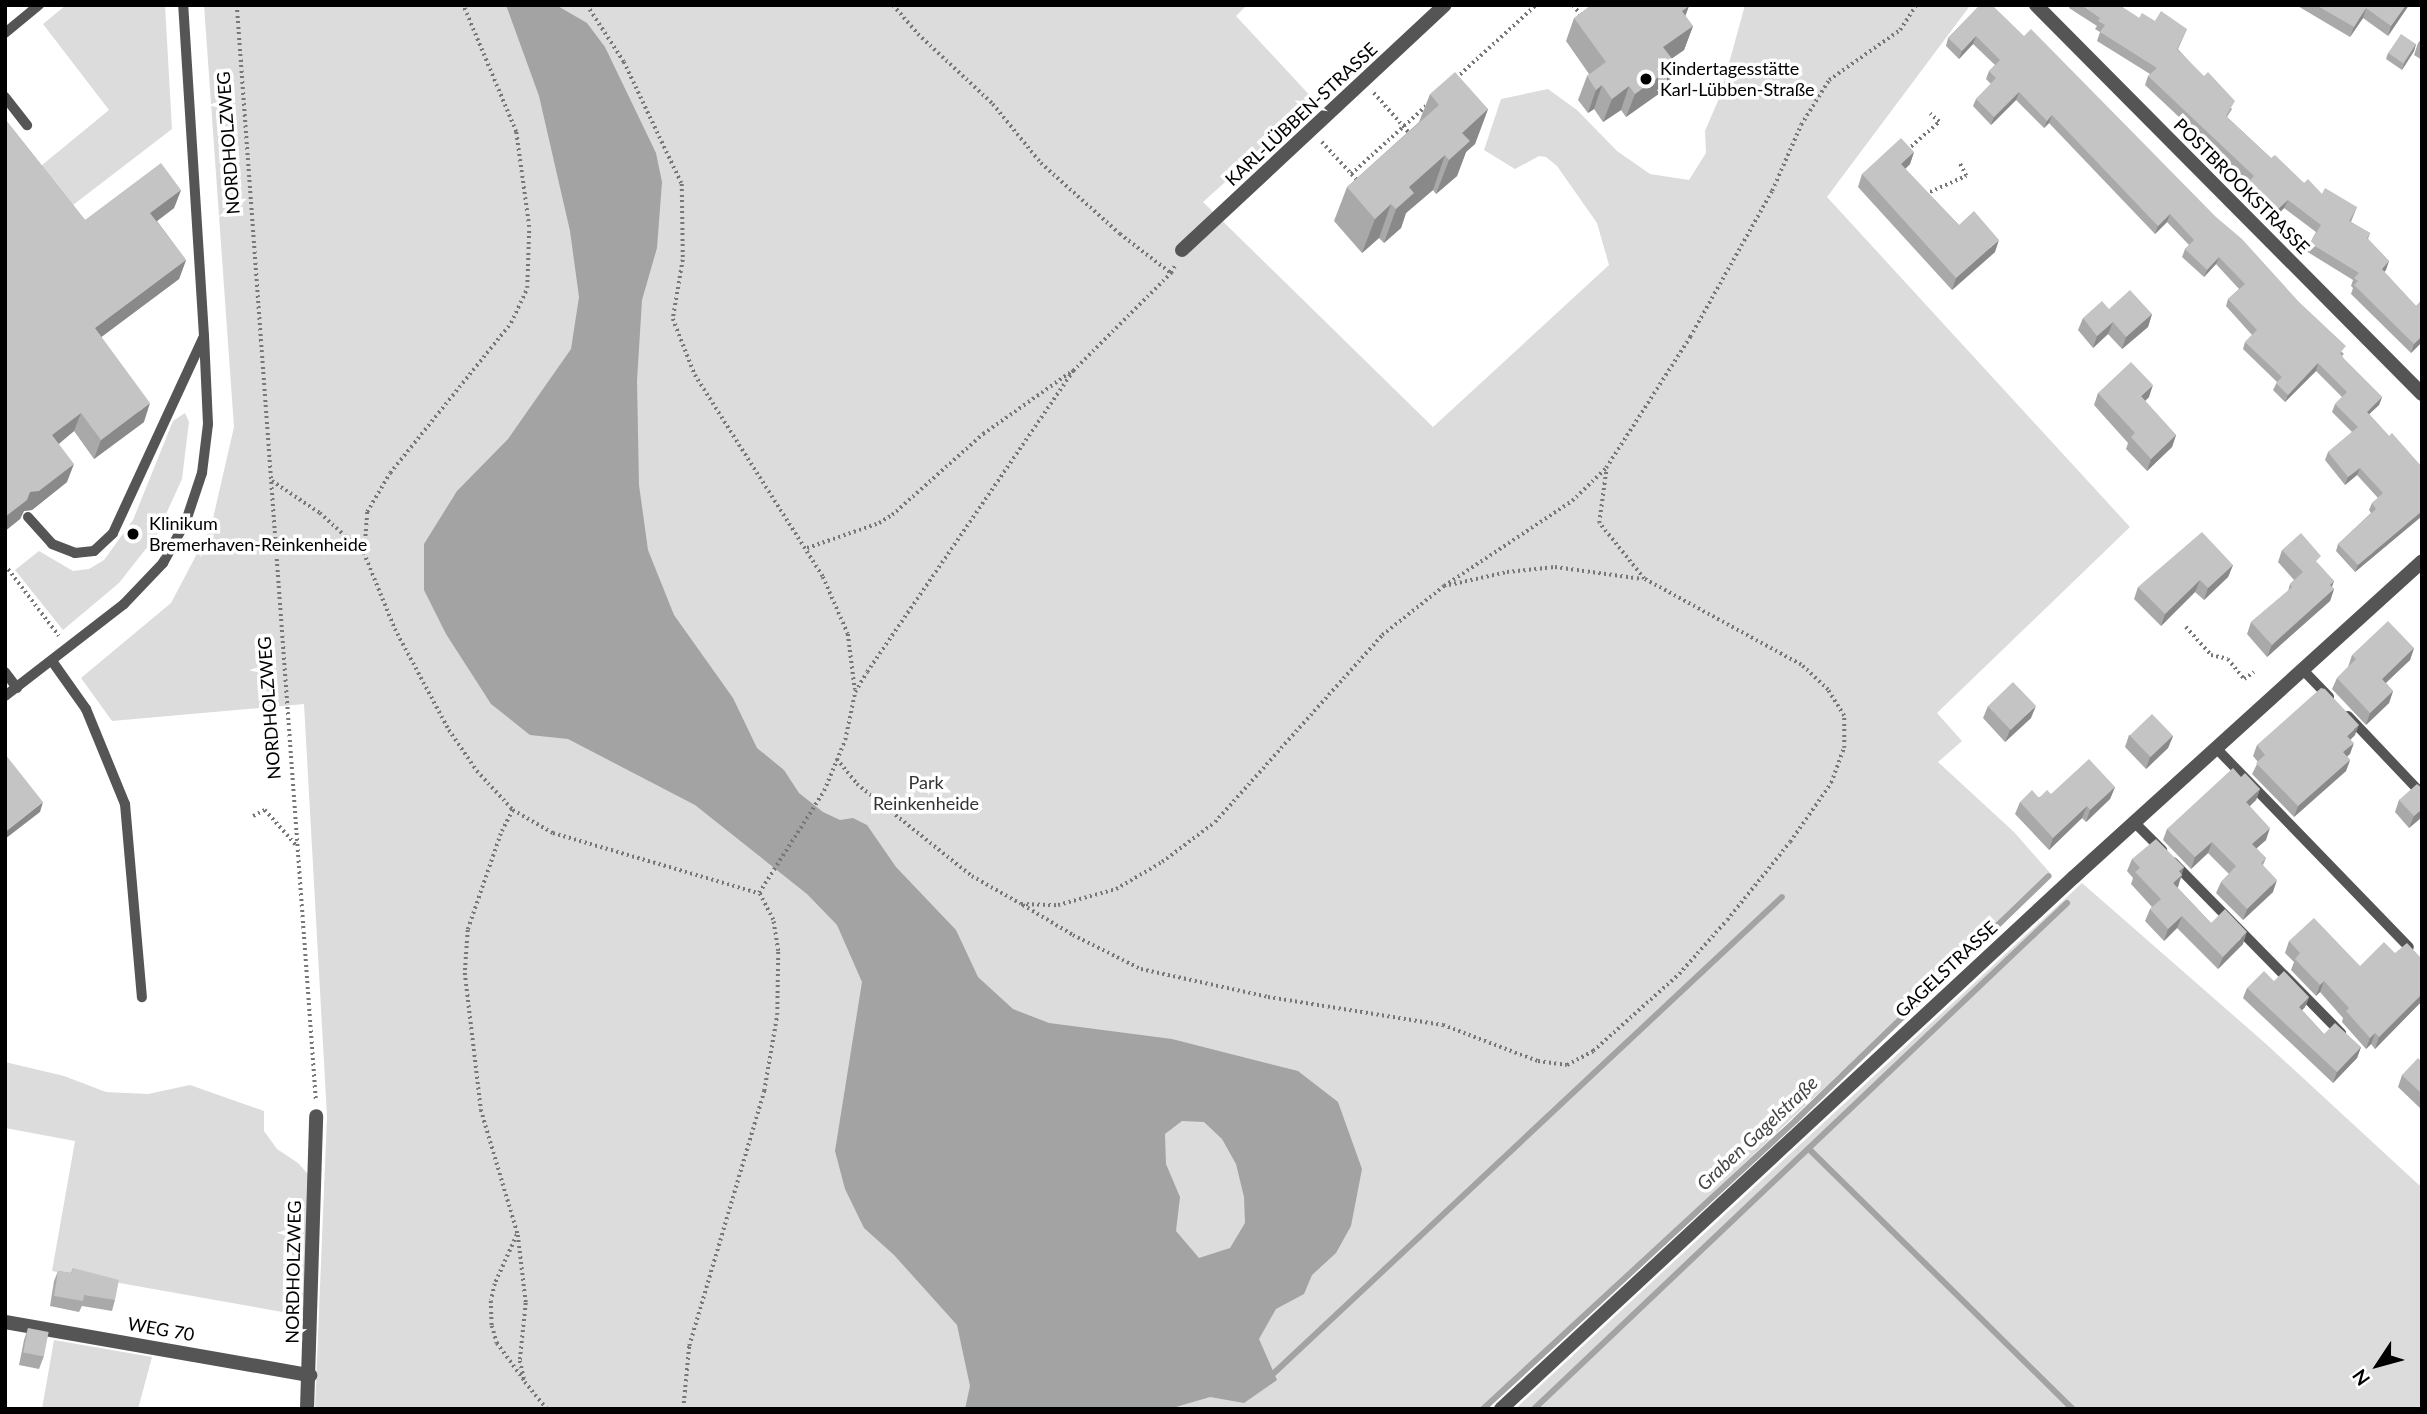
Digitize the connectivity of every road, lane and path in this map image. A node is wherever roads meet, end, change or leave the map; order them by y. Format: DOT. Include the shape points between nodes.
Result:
graph roads {
  1 [pos="39,5"];
  2 [pos="183,5"];
  3 [pos="237,5"];
  4 [pos="463,5"];
  5 [pos="587,5"];
  6 [pos="893,5"];
  7 [pos="1445,5"];
  8 [pos="1536,5"];
  9 [pos="1573,5"];
  10 [pos="1916,5"];
  11 [pos="2036,5"];
  12 [pos="1581,16"];
  13 [pos="5,33"];
  14 [pos="1455,80"];
  15 [pos="1364,81"];
  16 [pos="5,97"];
  17 [pos="1434,99"];
  18 [pos="1930,114"];
  19 [pos="27,125"];
  20 [pos="1404,127"];
  21 [pos="1311,130"];
  22 [pos="1412,136"];
  23 [pos="1905,151"];
  24 [pos="1959,162"];
  25 [pos="1351,174"];
  26 [pos="1359,183"];
  27 [pos="1924,195"];
  28 [pos="1182,250"];
  29 [pos="1171,273"];
  30 [pos="204,336"];
  31 [pos="1073,371"];
  32 [pos="2422,394"];
  33 [pos="1606,468"];
  34 [pos="272,481"];
  35 [pos="28,517"];
  36 [pos="806,548"];
  37 [pos="364,553"];
  38 [pos="2422,561"];
  39 [pos="5,565"];
  40 [pos="1644,579"];
  41 [pos="1444,586"];
  42 [pos="2186,628"];
  43 [pos="69,649"];
  44 [pos="52,661"];
  45 [pos="2302,669"];
  46 [pos="5,672"];
  47 [pos="2254,672"];
  48 [pos="18,688"];
  49 [pos="855,692"];
  50 [pos="5,696"];
  51 [pos="2216,748"];
  52 [pos="837,759"];
  53 [pos="2422,794"];
  54 [pos="513,810"];
  55 [pos="253,816"];
  56 [pos="2134,822"];
  57 [pos="298,848"];
  58 [pos="759,893"];
  59 [pos="1021,904"];
  60 [pos="2409,947"];
  61 [pos="142,997"];
  62 [pos="2348,1040"];
  63 [pos="316,1116"];
  64 [pos="518,1235"];
  65 [pos="5,1322"];
  66 [pos="310,1375"];
  67 [pos="526,1382"];
  68 [pos="307,1409"];
  69 [pos="547,1409"];
  70 [pos="683,1409"];
  71 [pos="1501,1409"];
  1 -- 13 [label="lane"];
  2 -- 30 [label="lane"];
  3 -- 34 [label="path, NORDHOLZWEG"];
  4 -- 37 [label="path" via="516,132 529,228 527,288 511,323 390,473 368,512"];
  5 -- 36 [label="path" via="624,62 682,184 683,260 673,319 686,353 722,421"];
  6 -- 29 [label="path" via="993,104 1041,163"];
  7 -- 15 [label="street, KARL-LÜBBEN-STRASSE"];
  8 -- 14 [label="path"];
  9 -- 12 [label="path"];
  10 -- 33 [label="path" via="1900,30 1829,80 1690,337"];
  11 -- 32 [label="street, POSTBROOKSTRASSE"];
  15 -- 20 [label="path"];
  15 -- 21 [label="street, KARL-LÜBBEN-STRASSE"];
  16 -- 19 [label="lane"];
  17 -- 20 [label="path"];
  18 -- 23 [label="path" via="1938,122"];
  20 -- 22 [label="path"];
  20 -- 25 [label="path"];
  21 -- 25 [label="path"];
  21 -- 28 [label="street, KARL-LÜBBEN-STRASSE"];
  24 -- 27 [label="path" via="1966,176"];
  25 -- 26 [label="path"];
  28 -- 29 [label="path"];
  29 -- 31 [label="path"];
  30 -- 35 [label="lane" via="113,533 94,551 75,553 52,544"];
  30 -- 43 [label="lane" via="208,424 202,473 186,522 163,563 124,604"];
  31 -- 36 [label="path" via="983,434 892,515"];
  31 -- 49 [label="path"];
  33 -- 40 [label="path" via="1599,523"];
  33 -- 41 [label="path" via="1572,501"];
  34 -- 37 [label="path" via="320,513"];
  34 -- 57 [label="path, NORDHOLZWEG"];
  36 -- 49 [label="path" via="848,634"];
  37 -- 54 [label="path" via="395,629 449,730 477,771"];
  38 -- 45 [label="street, GAGELSTRASSE"];
  39 -- 43 [label="path"];
  40 -- 41 [label="path" via="1555,567"];
  40 -- 59 [label="path" via="1801,665 1828,690 1844,716 1844,748 1831,783 1727,920 1651,999 1593,1051 1567,1065 1538,1062 1443,1025 1268,997 1141,969"];
  41 -- 59 [label="path" via="1382,635 1215,821 1162,862 1116,889 1058,905"];
  42 -- 47 [label="path" via="2211,656 2228,659 2244,679"];
  43 -- 44 [label="lane"];
  44 -- 48 [label="lane"];
  44 -- 61 [label="lane" via="86,709 125,804"];
  45 -- 51 [label="street, GAGELSTRASSE"];
  45 -- 53 [label="lane"];
  46 -- 48 [label="lane"];
  48 -- 50 [label="lane"];
  49 -- 52 [label="path"];
  51 -- 56 [label="street, GAGELSTRASSE"];
  51 -- 60 [label="lane"];
  52 -- 58 [label="path" via="824,791"];
  52 -- 59 [label="path" via="857,783 972,876"];
  54 -- 58 [label="path" via="553,833"];
  54 -- 64 [label="path" via="468,930 465,973 481,1110"];
  55 -- 57 [label="path" via="265,810"];
  56 -- 62 [label="lane"];
  56 -- 71 [label="street, GAGELSTRASSE"];
  57 -- 63 [label="path, NORDHOLZWEG"];
  58 -- 70 [label="path" via="773,920 779,951 777,1015 764,1091 689,1346"];
  63 -- 66 [label="street, NORDHOLZWEG"];
  64 -- 67 [label="path" via="526,1303 520,1361"];
  64 -- 67 [label="path" via="495,1284 492,1326 497,1343"];
  65 -- 66 [label="street, WEG 70"];
  66 -- 68 [label="street, NORDHOLZWEG"];
  67 -- 69 [label="path"];
}
